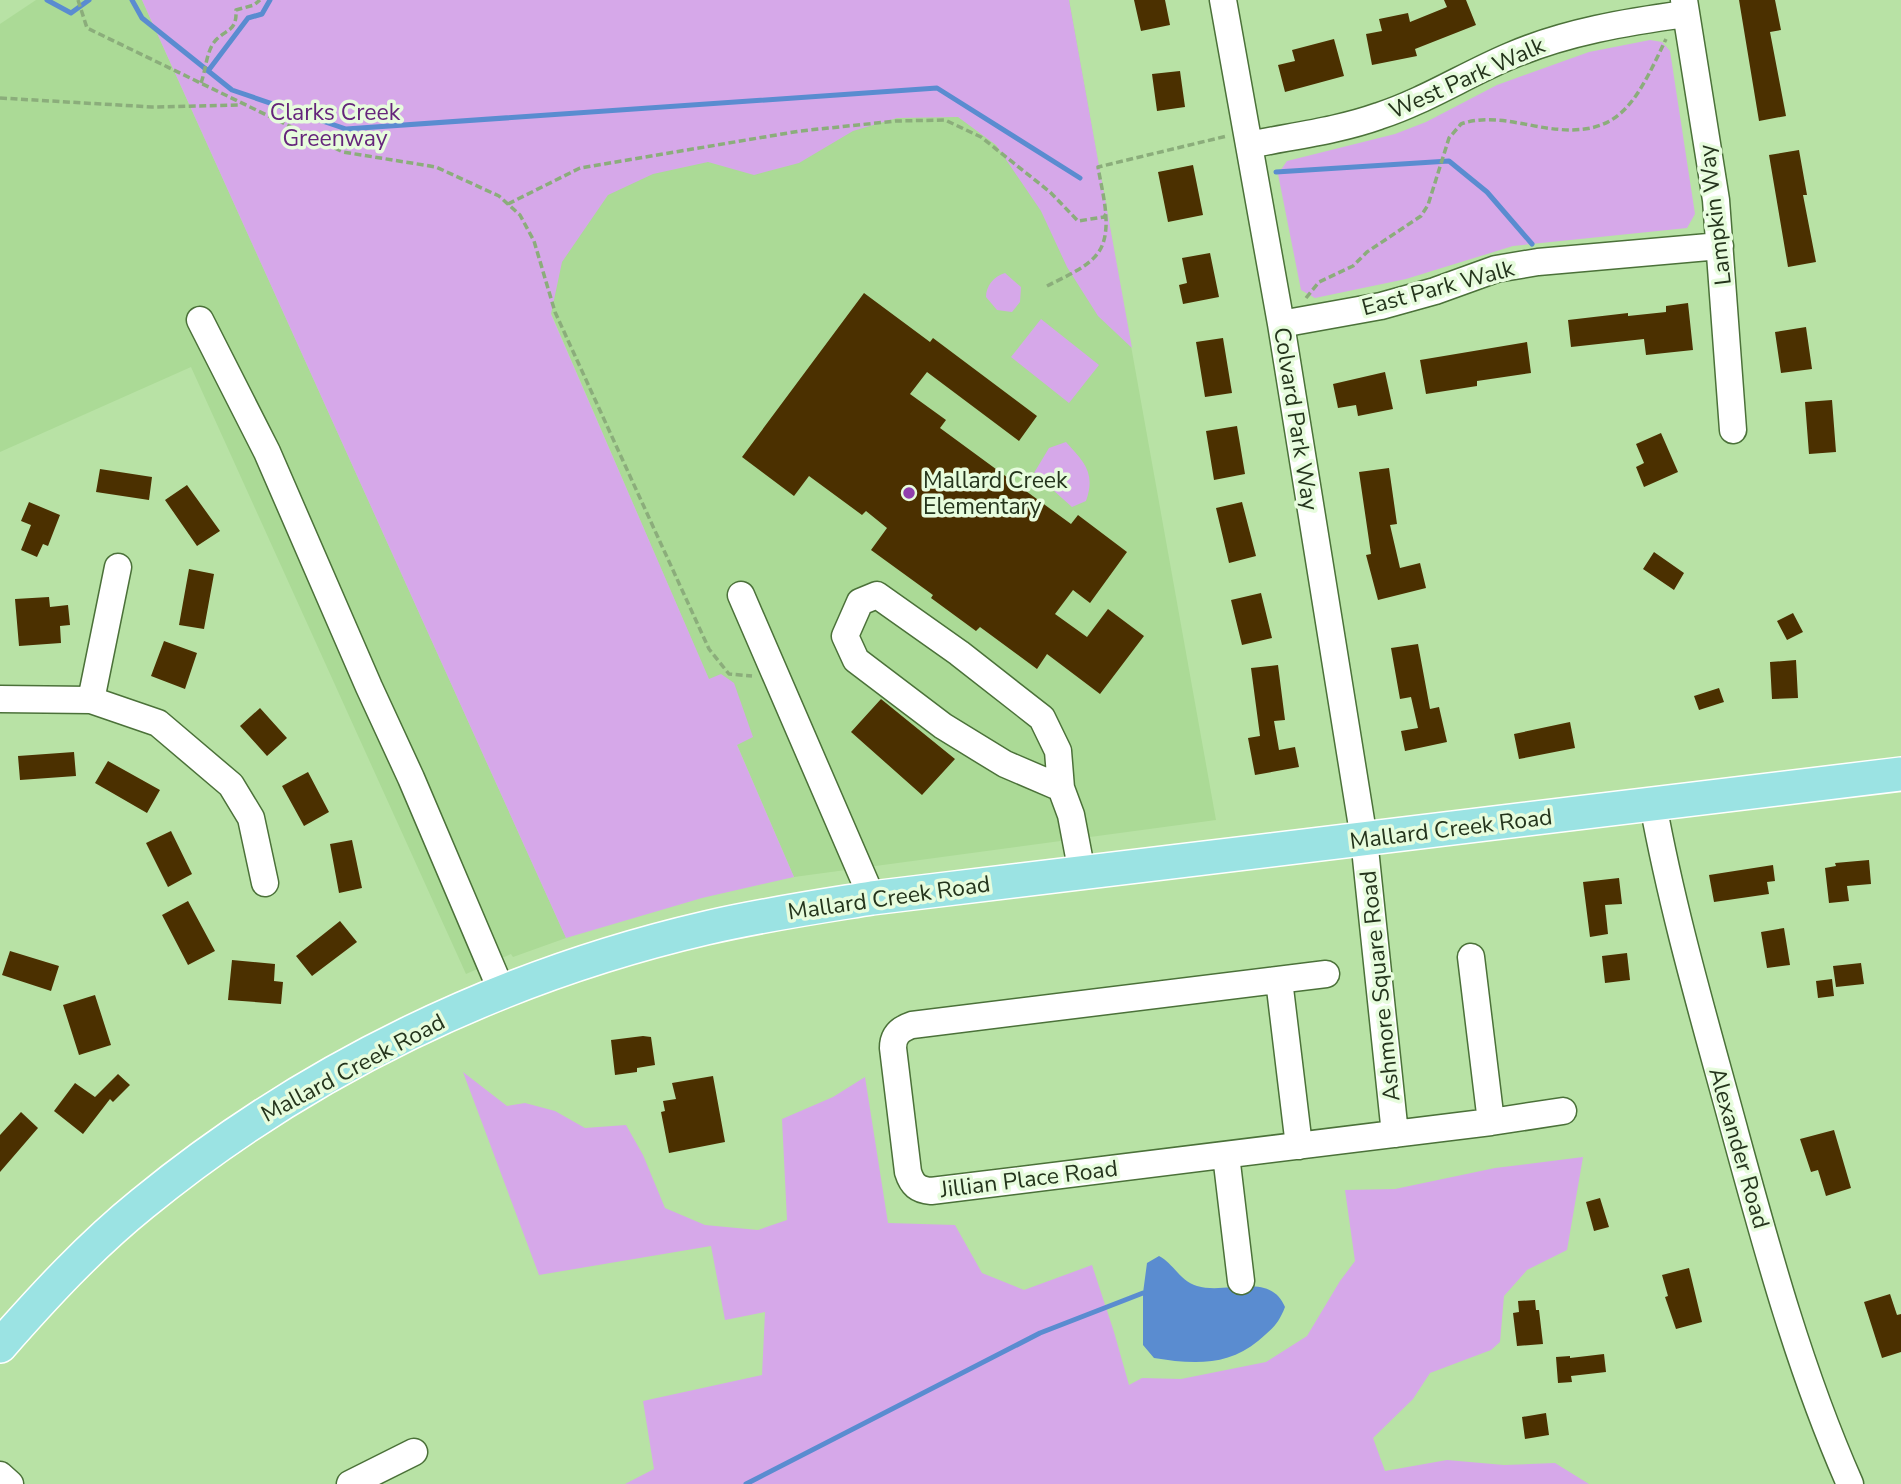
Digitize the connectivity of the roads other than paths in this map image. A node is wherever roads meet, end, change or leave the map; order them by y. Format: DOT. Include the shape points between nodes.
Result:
graph roads {
  1 [pos="1223,0"];
  2 [pos="1680,14"];
  3 [pos="1240,140"];
  4 [pos="1720,246"];
  5 [pos="200,320"];
  6 [pos="1281,324"];
  7 [pos="1733,430"];
  8 [pos="118,567"];
  9 [pos="741,595"];
  10 [pos="0,699"];
  11 [pos="91,699"];
  12 [pos="1901,774"];
  13 [pos="1061,788"];
  14 [pos="1653,804"];
  15 [pos="1364,839"];
  16 [pos="1082,873"];
  17 [pos="265,883"];
  18 [pos="872,898"];
  19 [pos="1471,957"];
  20 [pos="1326,974"];
  21 [pos="1279,980"];
  22 [pos="502,992"];
  23 [pos="1563,1111"];
  24 [pos="1491,1122"];
  25 [pos="1395,1134"];
  26 [pos="1299,1146"];
  27 [pos="1226,1155"];
  28 [pos="1241,1281"];
  29 [pos="0,1346"];
  30 [pos="414,1452"];
  31 [pos="0,1475"];
  32 [pos="10,1484"];
  33 [pos="350,1484"];
  34 [pos="1850,1484"];
  1 -- 3 [label="street, Colvard Park Way"];
  2 -- 3 [label="street, West Park Walk" via="1580,33 1513,55 1377,117"];
  2 -- 4 [label="street, Lampkin Way" via="1716,200"];
  3 -- 6 [label="street, Colvard Park Way"];
  4 -- 6 [label="street, East Park Walk" via="1496,269 1381,306"];
  4 -- 7 [label="street, Lampkin Way"];
  5 -- 22 [label="street" via="267,452"];
  6 -- 15 [label="street, Colvard Park Way"];
  8 -- 11 [label="street"];
  9 -- 18 [label="street"];
  10 -- 11 [label="street"];
  11 -- 17 [label="street" via="158,723 231,785 251,818"];
  12 -- 14 [label="main road, Mallard Creek Road"];
  13 -- 13 [label="street" via="1058,751 1042,718 877,594 860,603 845,636 856,660 943,726 1005,764"];
  13 -- 16 [label="street"];
  14 -- 15 [label="main road, Mallard Creek Road"];
  14 -- 34 [label="street, Alexander Road" via="1681,938 1769,1254 1811,1385"];
  15 -- 16 [label="main road, Mallard Creek Road"];
  15 -- 25 [label="street, Ashmore Square Road"];
  16 -- 18 [label="main road, Mallard Creek Road"];
  18 -- 22 [label="main road, Mallard Creek Road" via="679,935"];
  19 -- 24 [label="street"];
  20 -- 21 [label="street, Jillian Place Road"];
  21 -- 26 [label="street"];
  21 -- 27 [label="street, Jillian Place Road" via="912,1025 902,1028 893,1042 908,1172 911,1182 925,1191"];
  22 -- 29 [label="main road, Mallard Creek Road" via="352,1063 227,1139 108,1234"];
  23 -- 24 [label="street, Jillian Place Road"];
  24 -- 25 [label="street, Jillian Place Road"];
  25 -- 26 [label="street, Jillian Place Road"];
  26 -- 27 [label="street, Jillian Place Road"];
  27 -- 28 [label="street"];
  30 -- 33 [label="street"];
  31 -- 32 [label="street"];
}
